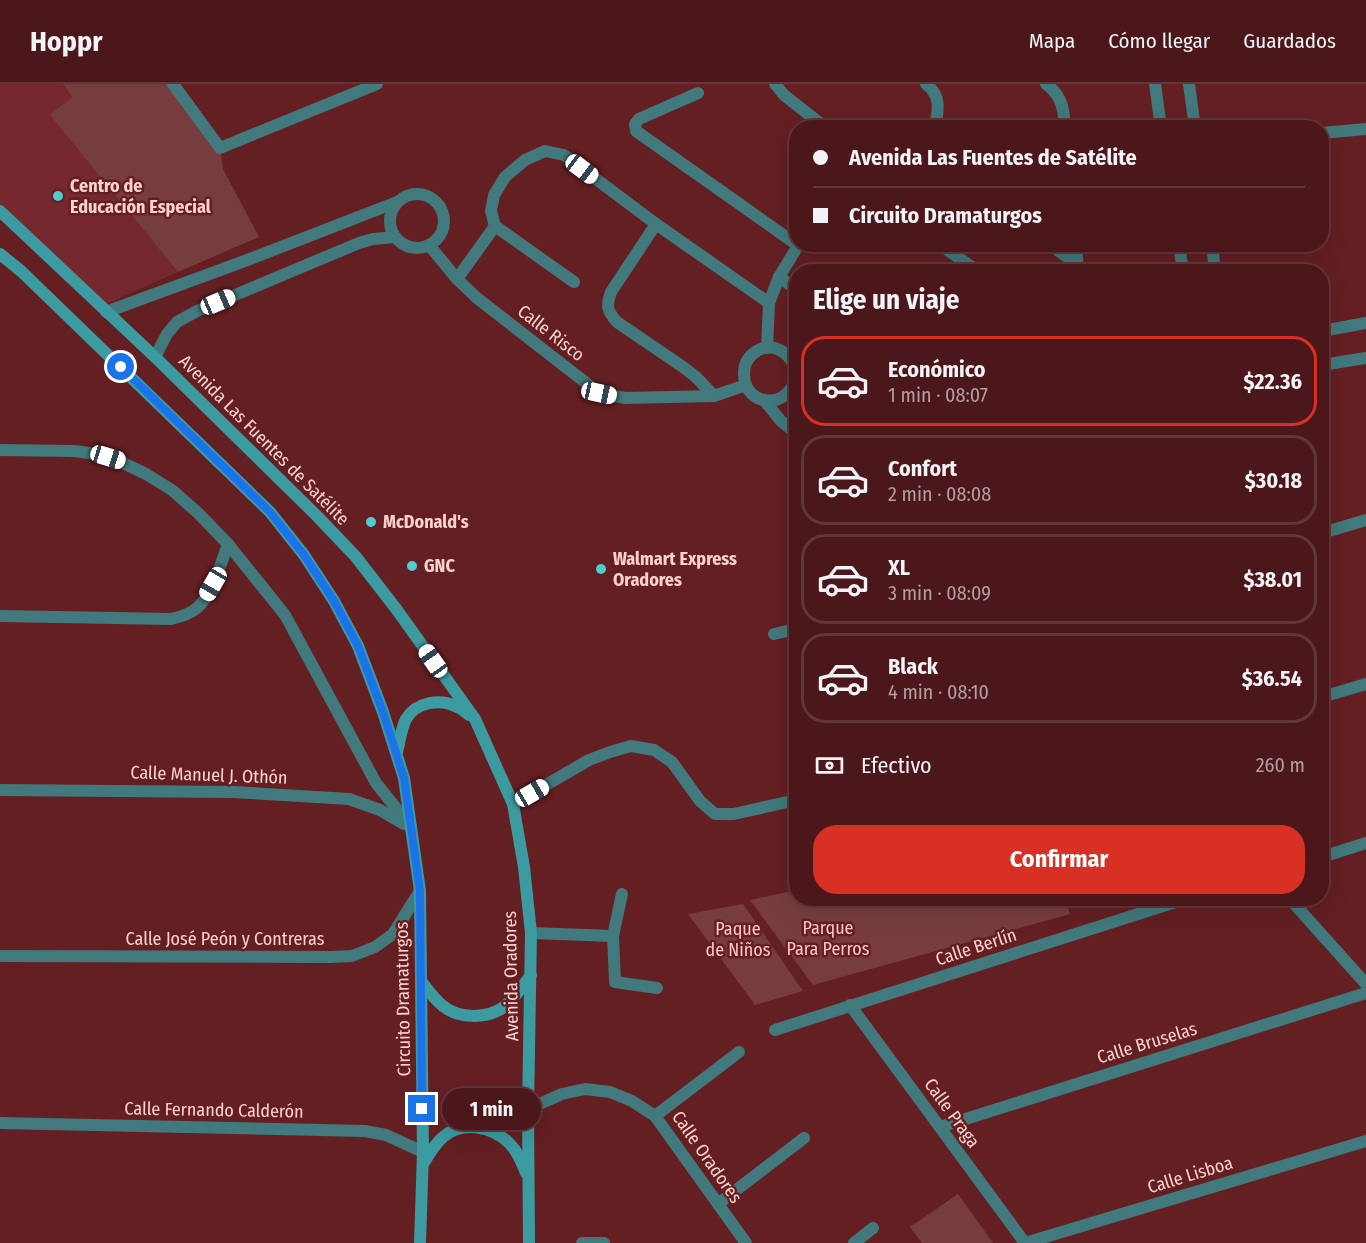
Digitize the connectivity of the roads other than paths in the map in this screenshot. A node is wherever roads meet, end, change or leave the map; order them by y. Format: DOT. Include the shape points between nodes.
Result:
graph roads {
  1 [pos="173,84"];
  2 [pos="377,84"];
  3 [pos="776,84"];
  4 [pos="926,84"];
  5 [pos="1046,84"];
  6 [pos="1155,84"];
  7 [pos="1189,84"];
  8 [pos="698,93"];
  9 [pos="816,120"];
  10 [pos="936,120"];
  11 [pos="1065,120"];
  12 [pos="1160,120"];
  13 [pos="1195,120"];
  14 [pos="1366,129"];
  15 [pos="1329,132"];
  16 [pos="398,202"];
  17 [pos="0,211"];
  18 [pos="656,224"];
  19 [pos="495,226"];
  20 [pos="395,237"];
  21 [pos="789,239"];
  22 [pos="429,246"];
  23 [pos="794,252"];
  24 [pos="950,252"];
  25 [pos="1059,252"];
  26 [pos="0,254"];
  27 [pos="0,263"];
  28 [pos="968,264"];
  29 [pos="1073,264"];
  30 [pos="21,271"];
  31 [pos="779,277"];
  32 [pos="457,279"];
  33 [pos="574,282"];
  34 [pos="789,284"];
  35 [pos="769,303"];
  36 [pos="106,312"];
  37 [pos="1366,323"];
  38 [pos="1329,330"];
  39 [pos="768,348"];
  40 [pos="789,356"];
  41 [pos="154,357"];
  42 [pos="1366,358"];
  43 [pos="1329,364"];
  44 [pos="746,385"];
  45 [pos="789,393"];
  46 [pos="714,396"];
  47 [pos="764,400"];
  48 [pos="789,427"];
  49 [pos="0,450"];
  50 [pos="1366,520"];
  51 [pos="1329,530"];
  52 [pos="228,544"];
  53 [pos="0,616"];
  54 [pos="789,631"];
  55 [pos="774,634"];
  56 [pos="1366,684"];
  57 [pos="1329,695"];
  58 [pos="475,718"];
  59 [pos="397,753"];
  60 [pos="0,790"];
  61 [pos="789,802"];
  62 [pos="513,804"];
  63 [pos="411,827"];
  64 [pos="1366,843"];
  65 [pos="1329,855"];
  66 [pos="420,891"];
  67 [pos="622,894"];
  68 [pos="1163,906"];
  69 [pos="1296,906"];
  70 [pos="531,933"];
  71 [pos="613,936"];
  72 [pos="0,956"];
  73 [pos="531,975"];
  74 [pos="422,981"];
  75 [pos="1366,984"];
  76 [pos="657,988"];
  77 [pos="1366,993"];
  78 [pos="850,1005"];
  79 [pos="775,1030"];
  80 [pos="739,1052"];
  81 [pos="528,1109"];
  82 [pos="655,1116"];
  83 [pos="0,1123"];
  84 [pos="940,1127"];
  85 [pos="804,1138"];
  86 [pos="1366,1141"];
  87 [pos="423,1152"];
  88 [pos="422,1167"];
  89 [pos="529,1179"];
  90 [pos="718,1204"];
  91 [pos="873,1228"];
  92 [pos="420,1243"];
  93 [pos="529,1243"];
  94 [pos="582,1243"];
  95 [pos="604,1243"];
  96 [pos="746,1243"];
  97 [pos="854,1243"];
  98 [pos="1025,1243"];
  1 -- 2 [label="street" via="220,148"];
  3 -- 9 [label="street" via="783,95"];
  4 -- 10 [label="street" via="939,105"];
  5 -- 11 [label="street" via="1059,97"];
  6 -- 12 [label="street"];
  7 -- 13 [label="street"];
  8 -- 21 [label="street" via="639,119 636,131"];
  14 -- 15 [label="street"];
  16 -- 20 [label="street" via="390,219"];
  16 -- 22 [label="street" via="405,196 424,194 439,205 442,232"];
  16 -- 36 [label="street"];
  17 -- 36 [label="main road, Avenida Las Fuentes de Satélite"];
  18 -- 19 [label="street" via="564,155 545,151 525,160 505,177 490,211"];
  18 -- 35 [label="street"];
  18 -- 46 [label="street" via="611,292 607,302 609,313 696,377"];
  19 -- 32 [label="street"];
  19 -- 33 [label="street"];
  20 -- 22 [label="street" via="410,247"];
  20 -- 41 [label="street" via="359,243 196,311 177,322"];
  22 -- 32 [label="street, Calle Risco"];
  23 -- 31 [label="street"];
  24 -- 28 [label="street"];
  25 -- 29 [label="street"];
  26 -- 30 [label="main road"];
  27 -- 30 [label="street"];
  30 -- 59 [label="main road" via="270,512 297,546 358,646"];
  31 -- 34 [label="street"];
  31 -- 35 [label="street"];
  32 -- 46 [label="street, Calle Risco" via="599,393 625,398"];
  35 -- 39 [label="street"];
  36 -- 41 [label="main road, Avenida Las Fuentes de Satélite"];
  37 -- 38 [label="street"];
  39 -- 40 [label="street"];
  39 -- 44 [label="street" via="752,354 747,361"];
  41 -- 58 [label="main road, Avenida Las Fuentes de Satélite" via="356,557"];
  42 -- 43 [label="street"];
  44 -- 46 [label="street, Calle Risco"];
  44 -- 47 [label="street"];
  45 -- 47 [label="street" via="781,399"];
  47 -- 48 [label="street"];
  49 -- 52 [label="street" via="74,451 119,461 172,490"];
  50 -- 51 [label="street"];
  52 -- 53 [label="street" via="206,597 185,615 171,619"];
  52 -- 63 [label="street" via="285,615 376,783"];
  54 -- 55 [label="street"];
  56 -- 57 [label="street"];
  58 -- 59 [label="main road" via="444,702 422,705 407,718"];
  58 -- 62 [label="main road, Avenida Oradores"];
  59 -- 63 [label="main road, Circuito Dramaturgos"];
  60 -- 63 [label="street, Calle Manuel J. Othón" via="234,792 350,799"];
  61 -- 62 [label="street" via="734,814 715,814 700,801 672,762 654,750 631,746 589,760"];
  62 -- 70 [label="main road, Avenida Oradores"];
  63 -- 66 [label="main road, Circuito Dramaturgos"];
  64 -- 65 [label="street"];
  66 -- 72 [label="street, Calle José Peón y Contreras" via="393,934 352,956"];
  66 -- 74 [label="main road, Circuito Dramaturgos"];
  67 -- 71 [label="street"];
  68 -- 78 [label="street, Calle Berlín"];
  69 -- 75 [label="street"];
  70 -- 71 [label="street"];
  70 -- 73 [label="main road, Avenida Oradores"];
  71 -- 76 [label="street" via="615,981"];
  73 -- 74 [label="main road" via="502,1008 475,1016 444,1008"];
  73 -- 81 [label="main road, Avenida Oradores"];
  74 -- 87 [label="main road, Circuito Dramaturgos"];
  77 -- 84 [label="street, Calle Bruselas"];
  78 -- 79 [label="street, Calle Berlín"];
  78 -- 84 [label="street, Calle Praga"];
  80 -- 82 [label="street"];
  81 -- 82 [label="street, Calle Oradores" via="585,1089 610,1092"];
  81 -- 89 [label="main road, Avenida Oradores"];
  82 -- 90 [label="street, Calle Oradores"];
  83 -- 87 [label="street, Calle Fernando Calderón" via="365,1131 386,1135"];
  84 -- 98 [label="street, Calle Praga"];
  85 -- 90 [label="street"];
  86 -- 98 [label="street, Calle Lisboa"];
  87 -- 88 [label="main road, Circuito Dramaturgos"];
  88 -- 89 [label="main road" via="444,1136 459,1128 473,1127 502,1137 512,1145"];
  88 -- 92 [label="main road, Circuito Dramaturgos"];
  89 -- 93 [label="main road, Avenida Oradores"];
  90 -- 96 [label="street, Calle Oradores"];
  91 -- 97 [label="street"];
  94 -- 95 [label="street"];
}
